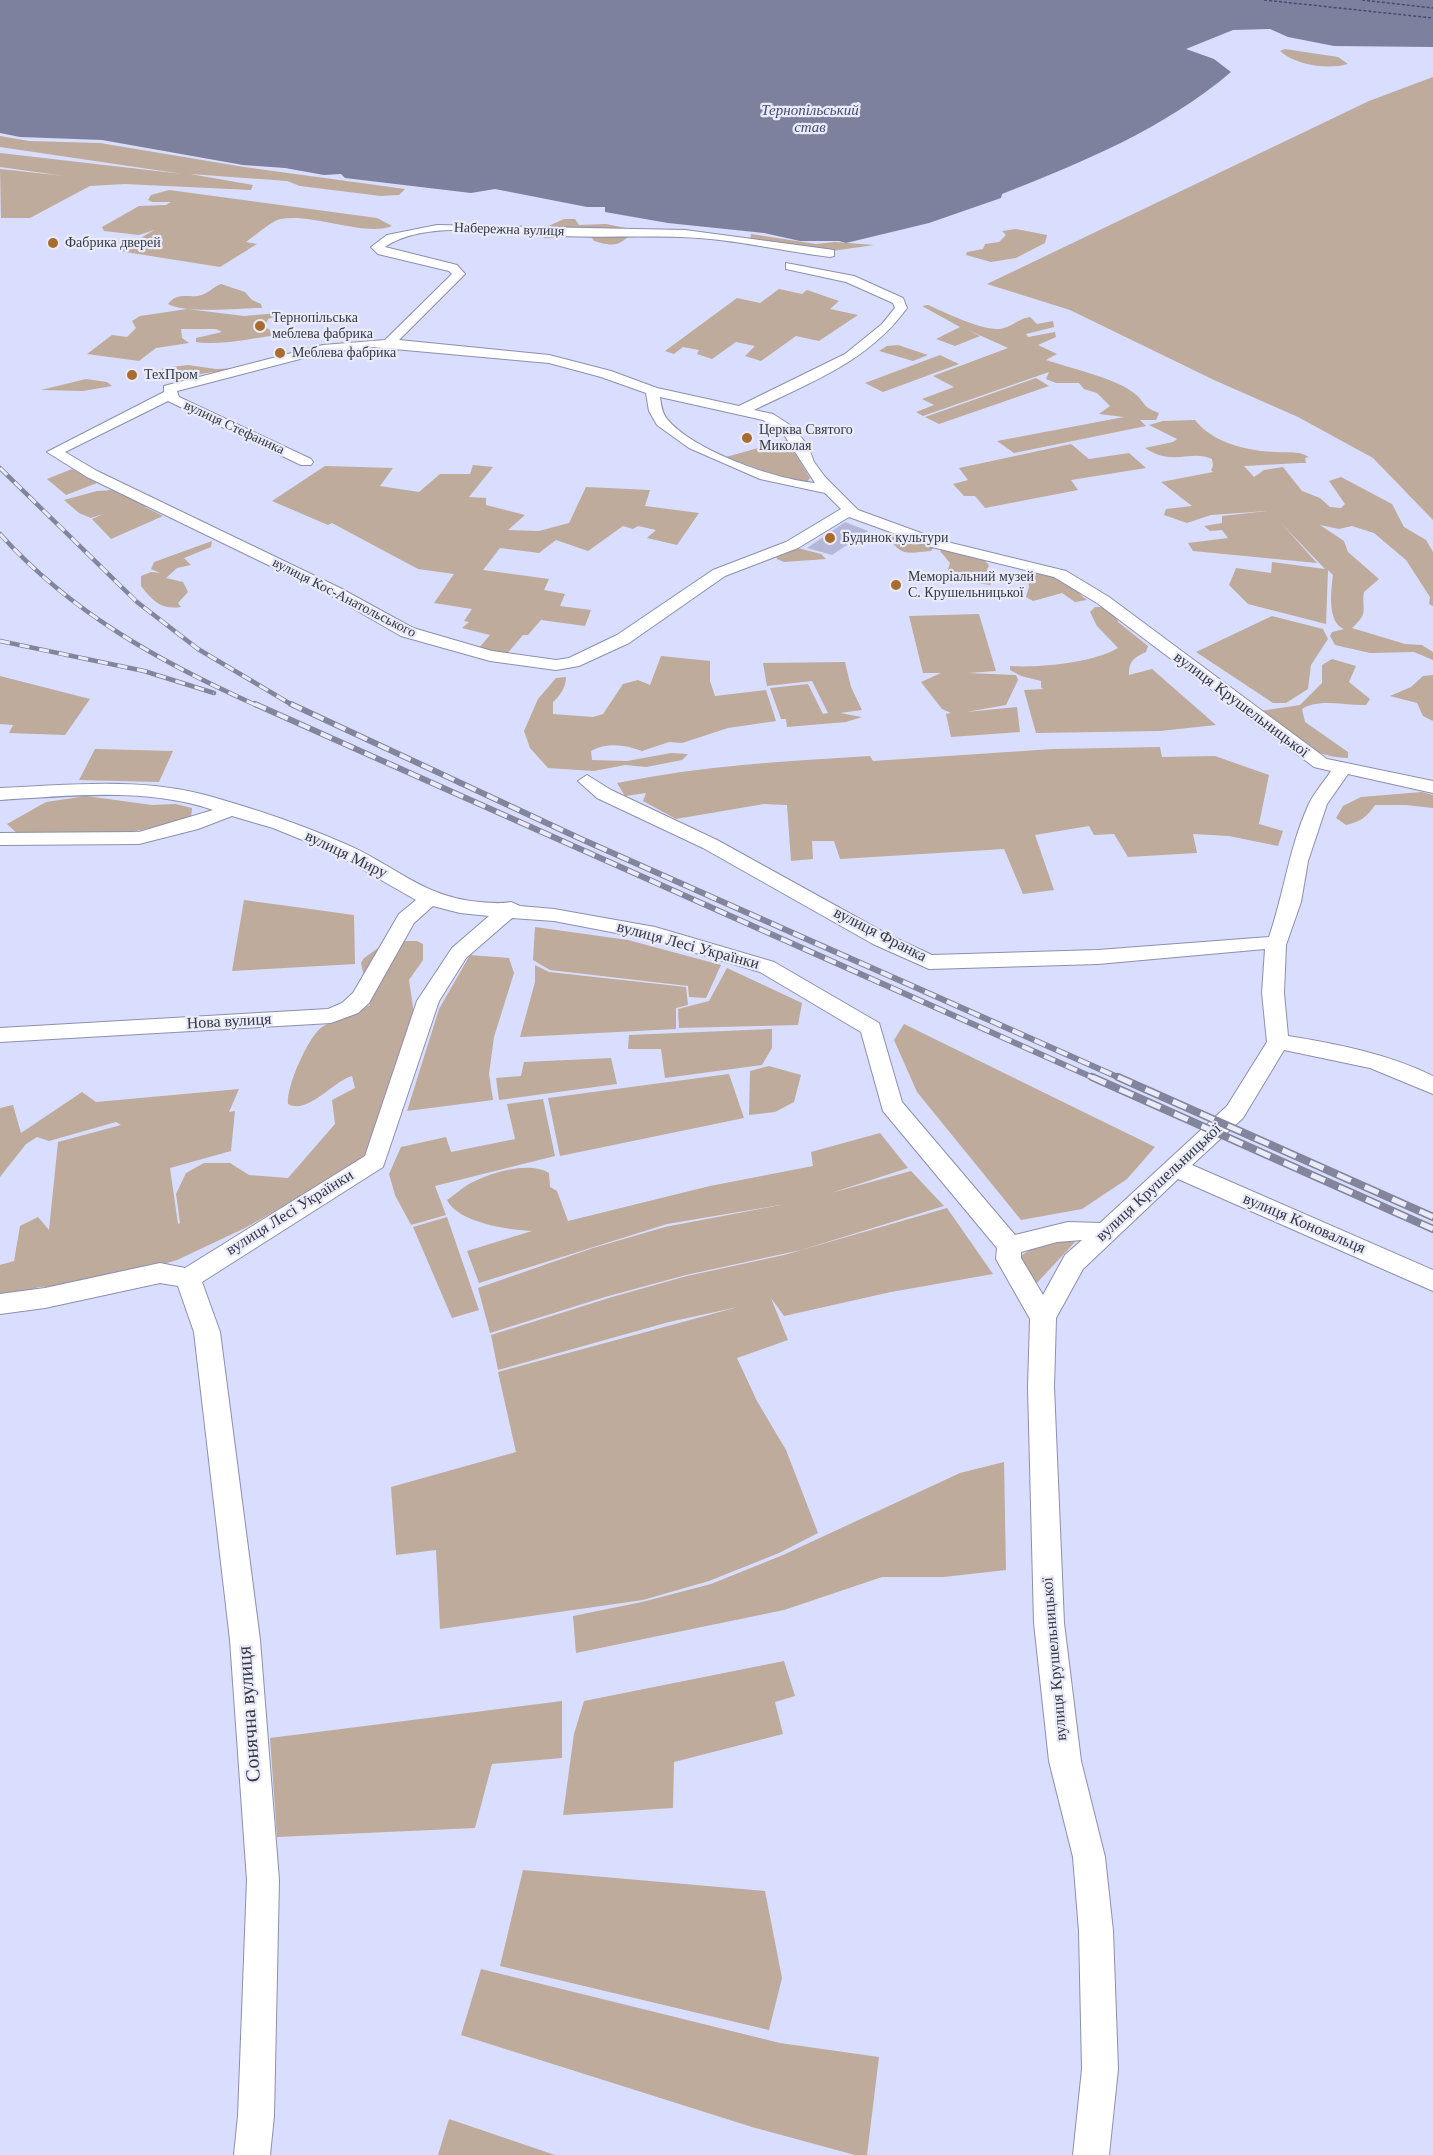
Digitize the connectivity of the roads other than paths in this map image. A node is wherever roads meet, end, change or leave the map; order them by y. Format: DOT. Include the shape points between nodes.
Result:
graph roads {
  1 [pos="830,253"];
  2 [pos="790,266"];
  3 [pos="388,344"];
  4 [pos="169,392"];
  5 [pos="653,392"];
  6 [pos="742,410"];
  7 [pos="306,462"];
  8 [pos="829,489"];
  9 [pos="851,511"];
  10 [pos="1342,769"];
  11 [pos="587,782"];
  12 [pos="1433,787"];
  13 [pos="0,794"];
  14 [pos="231,810"];
  15 [pos="0,839"];
  16 [pos="429,899"];
  17 [pos="508,910"];
  18 [pos="1276,945"];
  19 [pos="0,1035"];
  20 [pos="1278,1042"];
  21 [pos="1433,1086"];
  22 [pos="1176,1167"];
  23 [pos="1105,1233"];
  24 [pos="1010,1246"];
  25 [pos="188,1278"];
  26 [pos="1433,1281"];
  27 [pos="0,1304"];
  28 [pos="1043,1318"];
  29 [pos="252,2155"];
  30 [pos="1091,2155"];
  1 -- 3 [label="street, Набережна вулиця" via="650,232 564,233 450,227 405,233 377,247 453,268 459,274"];
  2 -- 6 [label="street" via="850,279 899,301 901,308 891,322 840,363"];
  3 -- 4 [label="street, вулиця Крушельницької" via="306,352"];
  3 -- 5 [label="street, вулиця Крушельницької" via="549,359"];
  4 -- 7 [label="street, вулиця Стефаника" via="173,399"];
  4 -- 9 [label="street, вулиця Кос-Анатольського" via="54,452 81,469 334,591 407,632 528,663 556,665 598,651 651,622 718,573 792,545 819,531 838,515"];
  5 -- 6 [label="street, вулиця Крушельницької"];
  5 -- 8 [label="street" via="655,411 676,434 766,476"];
  6 -- 8 [label="street, вулиця Крушельницької" via="768,417 788,430"];
  8 -- 9 [label="street, вулиця Крушельницької"];
  9 -- 10 [label="street, вулиця Крушельницької" via="939,544 1032,566 1077,583 1305,753"];
  10 -- 12 [label="street, вулиця Крушельницької"];
  10 -- 18 [label="street" via="1318,804"];
  11 -- 18 [label="street, вулиця Франка" via="929,962 1098,957 1263,942"];
  13 -- 14 [label="street, вулиця Миру" via="147,790 191,796"];
  14 -- 15 [label="street" via="139,838"];
  14 -- 16 [label="street, вулиця Миру" via="280,824 339,848"];
  16 -- 17 [label="street, вулиця Лесі Українки" via="460,907"];
  16 -- 19 [label="street, Нова вулиця" via="406,919 361,999 331,1016"];
  17 -- 24 [label="street, вулиця Лесі Українки" via="655,934 767,967 871,1028 891,1105"];
  17 -- 25 [label="street, вулиця Лесі Українки" via="459,953 428,1001 375,1161"];
  18 -- 20 [label="street"];
  20 -- 21 [label="street" via="1374,1059"];
  20 -- 22 [label="street, вулиця Крушельницької" via="1235,1112"];
  22 -- 23 [label="street, вулиця Крушельницької"];
  22 -- 26 [label="street, вулиця Коновальця"];
  23 -- 24 [label="street" via="1081,1229"];
  23 -- 28 [label="street, вулиця Крушельницької" via="1074,1262"];
  24 -- 28 [label="street, вулиця Лесі Українки" via="1008,1259"];
  25 -- 27 [label="street" via="160,1273"];
  25 -- 29 [label="street, Сонячна вулиця" via="207,1332 245,1640 261,1850"];
  28 -- 30 [label="street, вулиця Крушельницької" via="1041,1387 1049,1623 1065,1761 1089,1857 1096,1931 1100,2069"];
}
